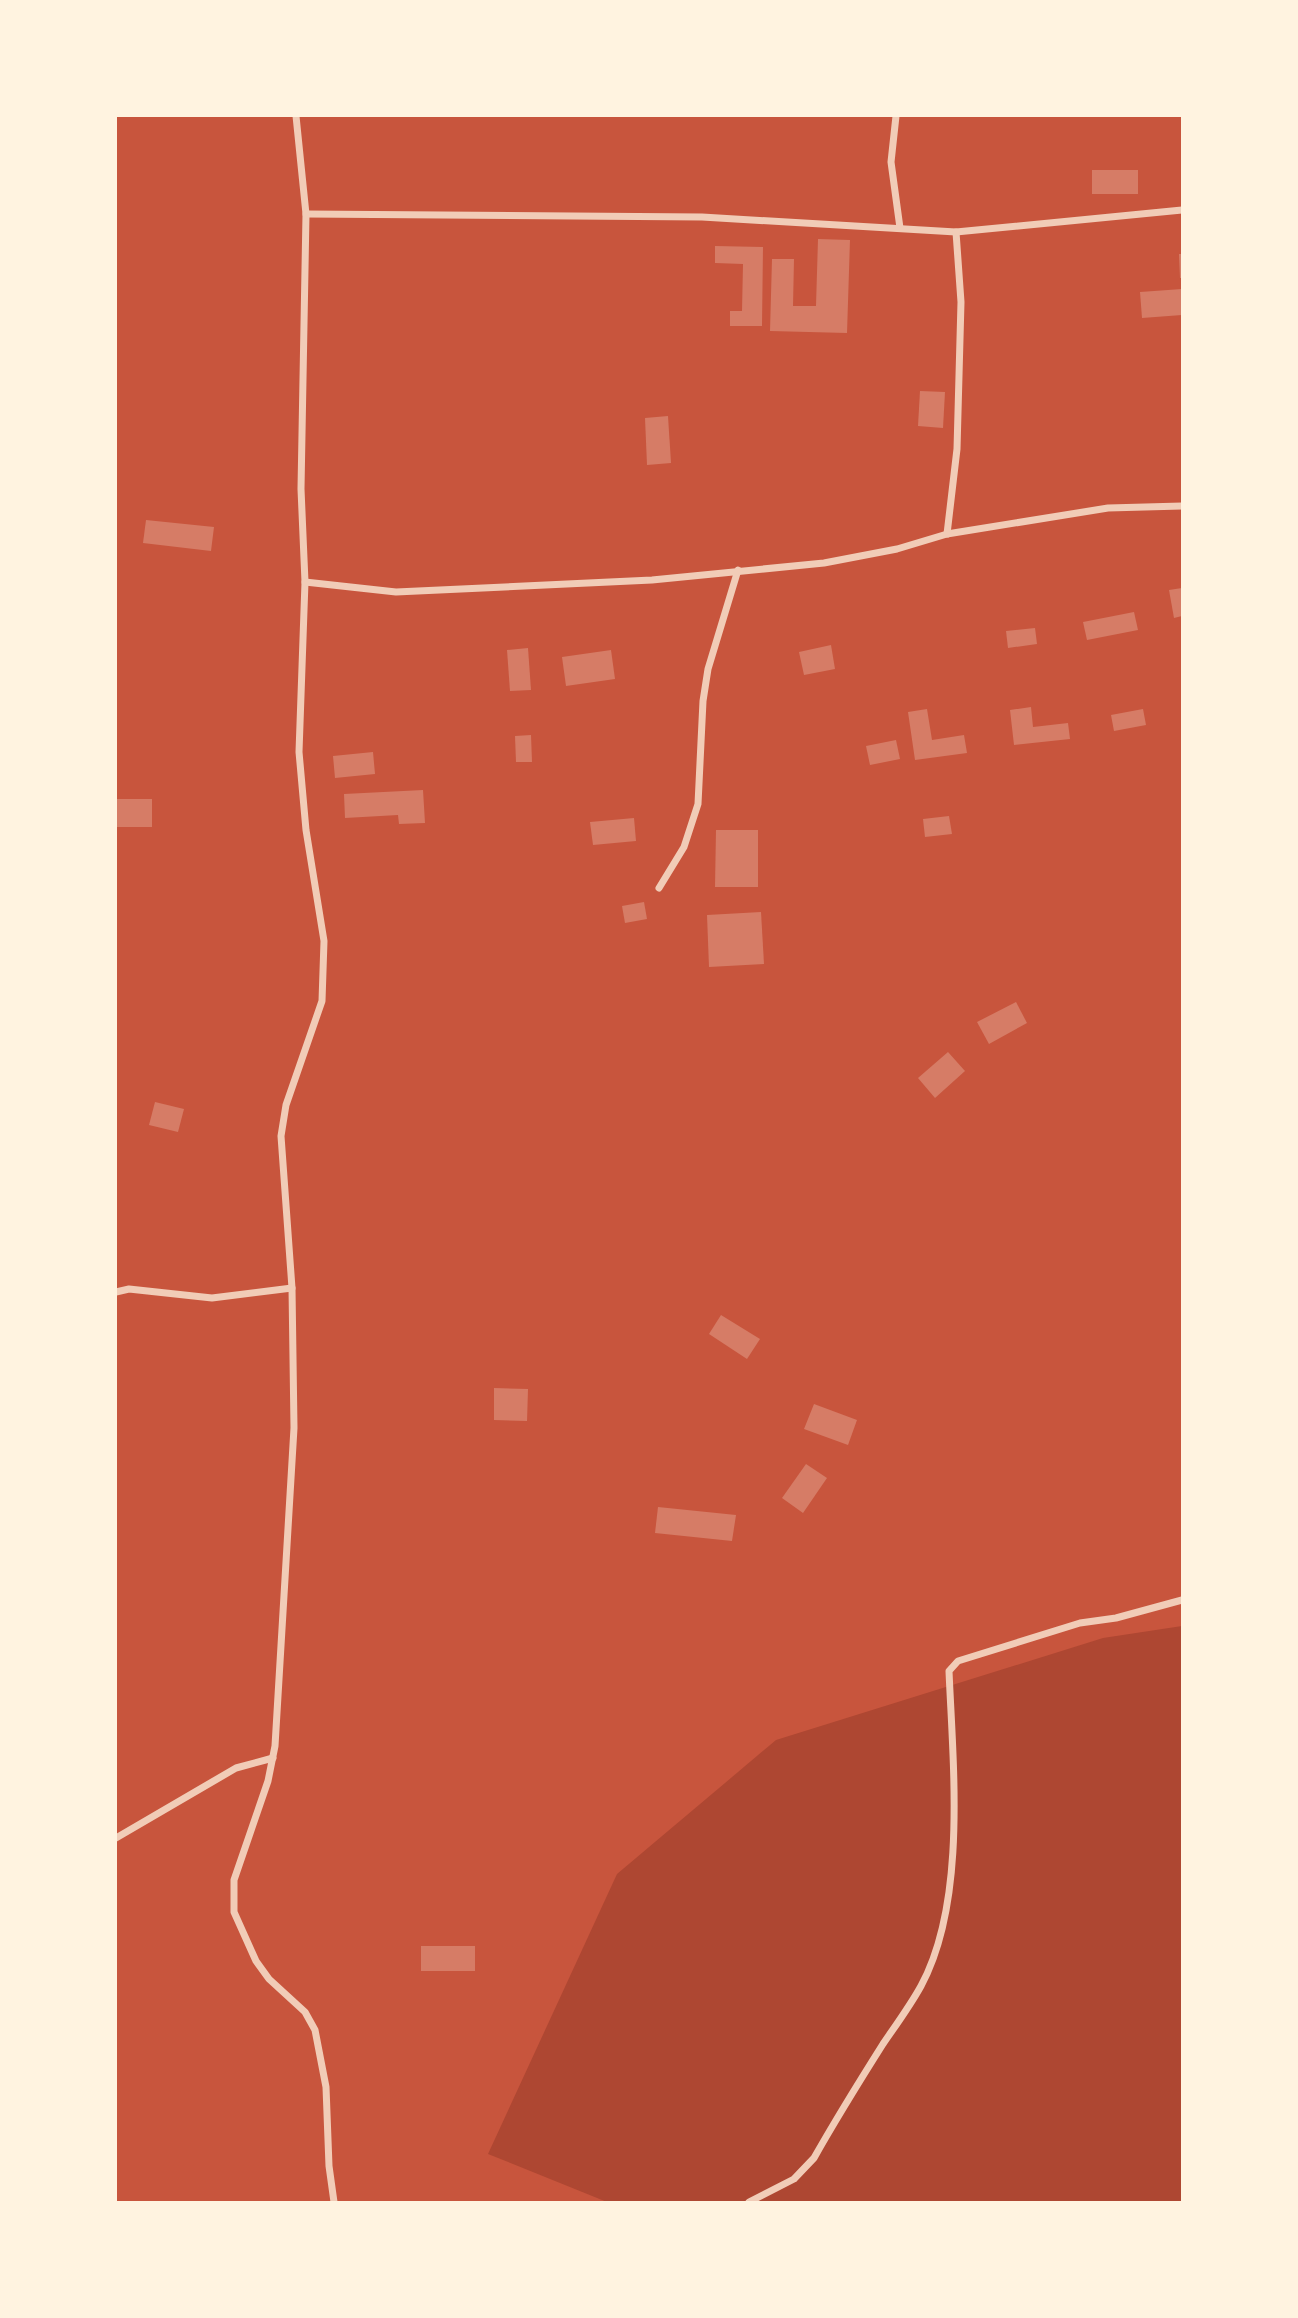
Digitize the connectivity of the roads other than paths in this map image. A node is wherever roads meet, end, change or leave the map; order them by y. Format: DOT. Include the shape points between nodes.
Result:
graph roads {
  1 [pos="296,116"];
  2 [pos="896,116"];
  3 [pos="1182,210"];
  4 [pos="306,214"];
  5 [pos="900,228"];
  6 [pos="956,232"];
  7 [pos="1182,506"];
  8 [pos="947,534"];
  9 [pos="738,570"];
  10 [pos="305,582"];
  11 [pos="659,888"];
  12 [pos="292,1287"];
  13 [pos="116,1292"];
  14 [pos="1182,1600"];
  15 [pos="273,1758"];
  16 [pos="116,1838"];
  17 [pos="334,2203"];
  18 [pos="749,2203"];
  1 -- 4 [label="street"];
  2 -- 5 [label="street" via="891,162"];
  3 -- 6 [label="street"];
  4 -- 5 [label="street" via="702,217"];
  4 -- 10 [label="street" via="300,489"];
  5 -- 6 [label="street"];
  6 -- 8 [label="street" via="961,302 957,449"];
  7 -- 8 [label="street" via="1108,508"];
  8 -- 9 [label="street" via="862,556"];
  9 -- 10 [label="street" via="652,580 396,592"];
  9 -- 11 [label="street" via="703,701 698,804 684,847"];
  10 -- 12 [label="street" via="299,752 324,941 322,1001 286,1105 281,1136"];
  12 -- 13 [label="street" via="212,1298 129,1289"];
  12 -- 15 [label="street" via="294,1428"];
  14 -- 18 [label="street" via="1080,1623 951,1667 953,1838 949,1893 937,1947 922,1985 814,2158 794,2179"];
  15 -- 16 [label="street" via="236,1768"];
  15 -- 17 [label="street" via="234,1880 234,1912 256,1961 305,2012 314,2030 326,2087"];
}
